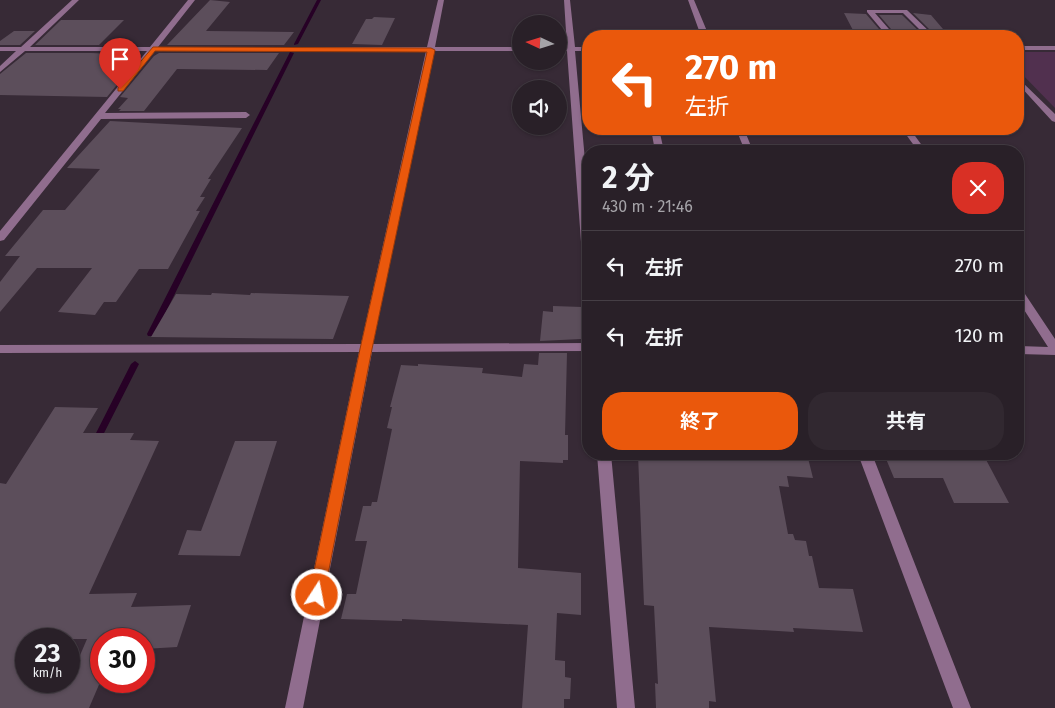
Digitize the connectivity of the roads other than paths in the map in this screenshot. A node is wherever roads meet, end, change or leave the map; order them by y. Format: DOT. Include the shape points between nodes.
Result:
graph roads {
  1 [pos="76,0"];
  2 [pos="192,0"];
  3 [pos="441,0"];
  4 [pos="567,0"];
  5 [pos="691,0"];
  6 [pos="703,30"];
  7 [pos="886,30"];
  8 [pos="924,30"];
  9 [pos="1024,48"];
  10 [pos="1055,48"];
  11 [pos="153,49"];
  12 [pos="512,49"];
  13 [pos="571,49"];
  14 [pos="582,49"];
  15 [pos="0,50"];
  16 [pos="23,50"];
  17 [pos="431,50"];
  18 [pos="0,70"];
  19 [pos="1024,87"];
  20 [pos="246,115"];
  21 [pos="99,116"];
  22 [pos="1055,119"];
  23 [pos="582,183"];
  24 [pos="0,238"];
  25 [pos="1024,302"];
  26 [pos="582,347"];
  27 [pos="0,349"];
  28 [pos="366,349"];
  29 [pos="1055,349"];
  30 [pos="1024,350"];
  31 [pos="605,460"];
  32 [pos="867,460"];
  33 [pos="294,708"];
  34 [pos="626,708"];
  35 [pos="962,708"];
  1 -- 16 [label="street"];
  2 -- 11 [label="street"];
  3 -- 17 [label="street"];
  4 -- 13 [label="street"];
  5 -- 6 [label="street"];
  7 -- 8 [label="street" via="869,11 905,10"];
  9 -- 10 [label="street"];
  11 -- 16 [label="street"];
  11 -- 17 [label="street"];
  11 -- 21 [label="street"];
  12 -- 17 [label="street"];
  13 -- 14 [label="street"];
  13 -- 23 [label="street"];
  15 -- 16 [label="street"];
  16 -- 18 [label="street"];
  17 -- 28 [label="street"];
  19 -- 22 [label="street"];
  20 -- 21 [label="street"];
  21 -- 24 [label="street"];
  25 -- 29 [label="street"];
  26 -- 28 [label="street"];
  27 -- 28 [label="street"];
  28 -- 33 [label="street"];
  29 -- 30 [label="street"];
  31 -- 34 [label="street"];
  32 -- 35 [label="street"];
}
